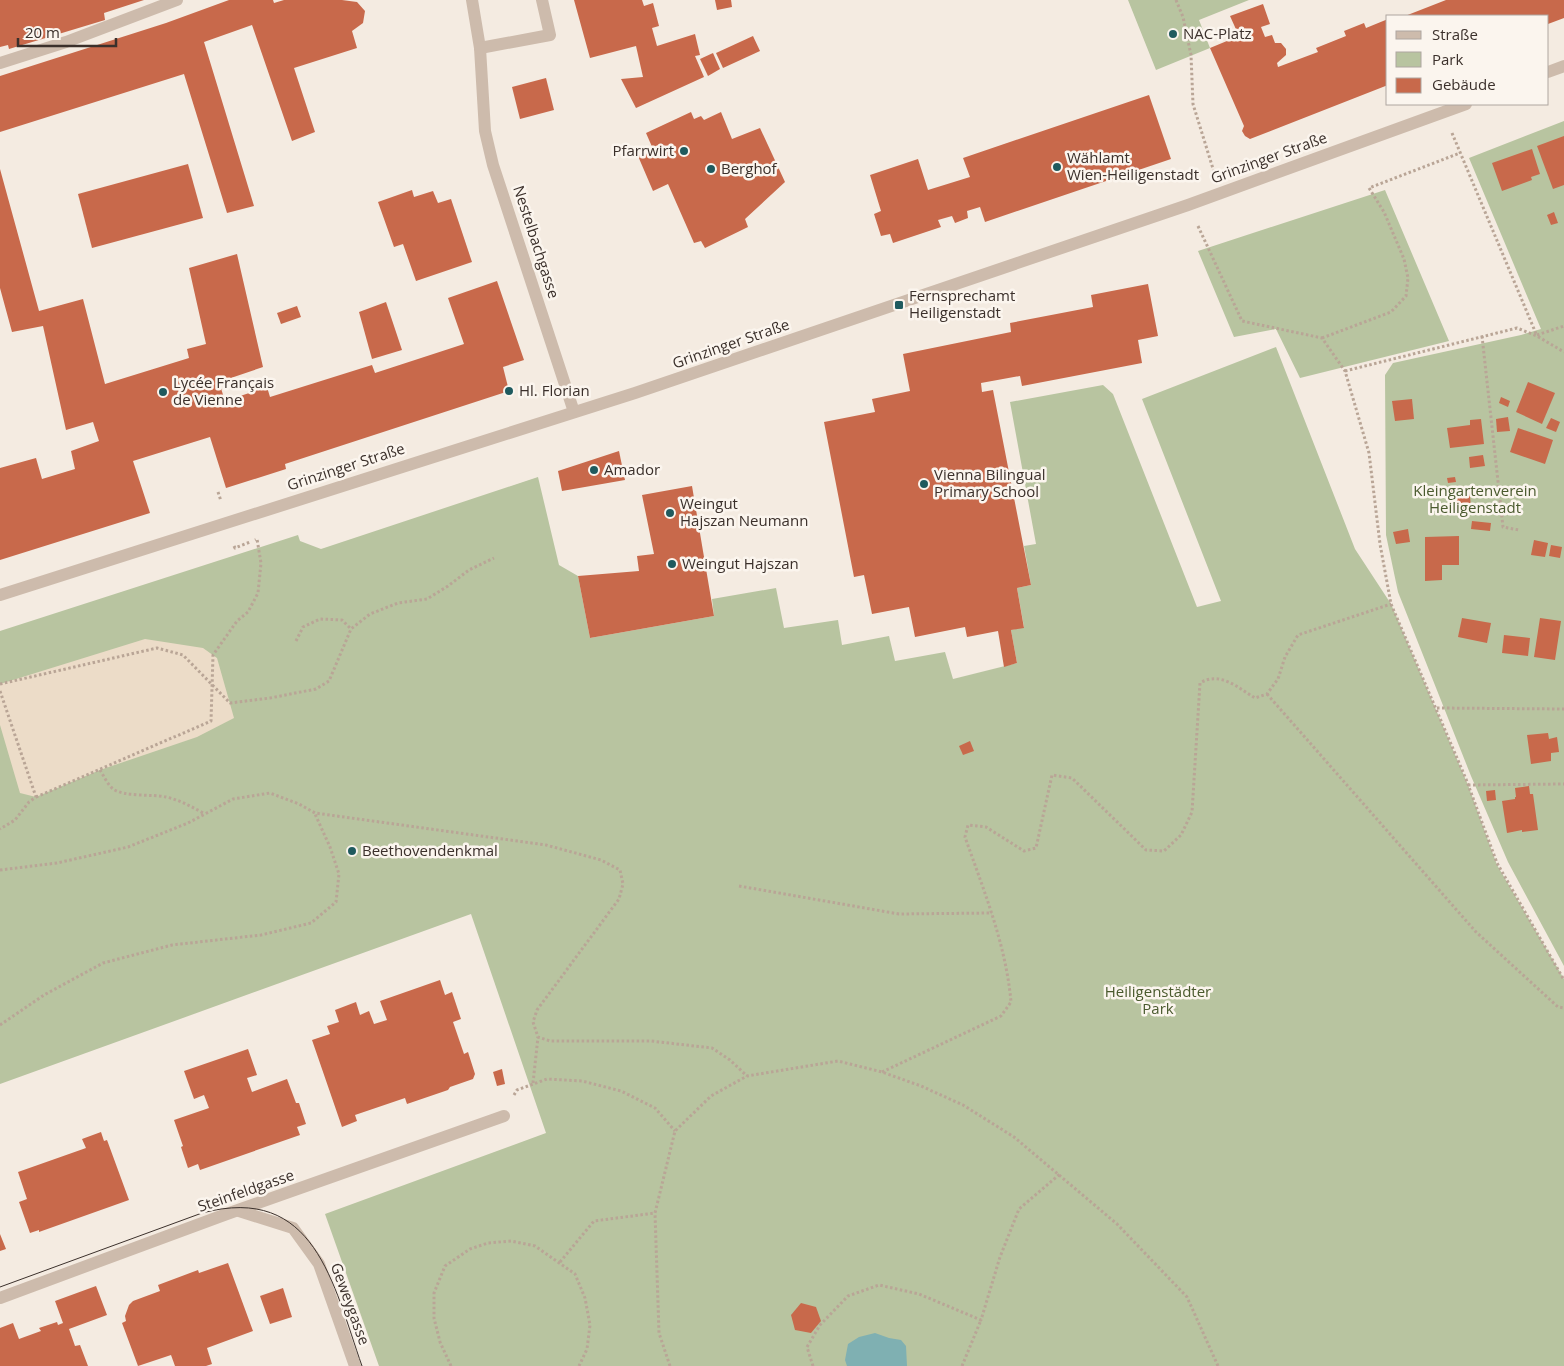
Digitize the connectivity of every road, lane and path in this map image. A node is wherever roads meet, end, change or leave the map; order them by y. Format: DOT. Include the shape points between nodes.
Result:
graph roads {
  1 [pos="177,0"];
  2 [pos="472,0"];
  3 [pos="542,0"];
  4 [pos="1176,0"];
  5 [pos="480,48"];
  6 [pos="0,63"];
  7 [pos="1564,66"];
  8 [pos="1549,72"];
  9 [pos="1463,105"];
  10 [pos="1460,153"];
  11 [pos="1462,159"];
  12 [pos="1219,194"];
  13 [pos="1188,205"];
  14 [pos="1564,326"];
  15 [pos="1482,336"];
  16 [pos="1537,336"];
  17 [pos="1322,338"];
  18 [pos="1564,352"];
  19 [pos="1345,371"];
  20 [pos="574,412"];
  21 [pos="226,522"];
  22 [pos="1519,530"];
  23 [pos="494,558"];
  24 [pos="0,595"];
  25 [pos="1391,604"];
  26 [pos="351,629"];
  27 [pos="296,641"];
  28 [pos="0,684"];
  29 [pos="211,684"];
  30 [pos="0,691"];
  31 [pos="1267,694"];
  32 [pos="1437,708"];
  33 [pos="1564,710"];
  34 [pos="100,770"];
  35 [pos="1564,784"];
  36 [pos="1468,785"];
  37 [pos="36,797"];
  38 [pos="315,813"];
  39 [pos="205,814"];
  40 [pos="0,829"];
  41 [pos="0,870"];
  42 [pos="739,886"];
  43 [pos="992,913"];
  44 [pos="1564,980"];
  45 [pos="1564,1008"];
  46 [pos="0,1025"];
  47 [pos="538,1037"];
  48 [pos="882,1072"];
  49 [pos="747,1076"];
  50 [pos="533,1084"];
  51 [pos="504,1116"];
  52 [pos="675,1131"];
  53 [pos="1060,1174"];
  54 [pos="239,1211"];
  55 [pos="655,1213"];
  56 [pos="560,1262"];
  57 [pos="0,1298"];
  58 [pos="981,1320"];
  59 [pos="355,1366"];
  60 [pos="451,1366"];
  61 [pos="579,1366"];
  62 [pos="670,1366"];
  63 [pos="813,1366"];
  64 [pos="962,1366"];
  65 [pos="1218,1366"];
  1 -- 6 [label="street"];
  2 -- 5 [label="street, Nestelbachgasse"];
  3 -- 5 [label="street" via="550,35"];
  4 -- 12 [label="path" via="1191,56 1193,104"];
  5 -- 20 [label="street, Nestelbachgasse" via="485,131 493,165"];
  7 -- 8 [label="street"];
  9 -- 12 [label="street, Grinzinger Straße"];
  10 -- 17 [label="path" via="1369,188 1384,212 1404,259 1408,278 1406,296 1391,312"];
  11 -- 16 [label="path"];
  12 -- 13 [label="street, Grinzinger Straße"];
  13 -- 17 [label="path" via="1242,321"];
  13 -- 20 [label="street, Grinzinger Straße"];
  14 -- 16 [label="path"];
  15 -- 16 [label="path" via="1517,328"];
  15 -- 19 [label="path"];
  15 -- 22 [label="path" via="1503,527"];
  16 -- 18 [label="path"];
  17 -- 19 [label="path"];
  19 -- 25 [label="path" via="1369,453"];
  20 -- 21 [label="street, Grinzinger Straße"];
  21 -- 24 [label="street, Grinzinger Straße"];
  21 -- 29 [label="path" via="235,548 257,539 261,563 258,593 248,612 237,621 213,655"];
  23 -- 26 [label="path" via="469,570 427,599 370,614"];
  25 -- 31 [label="path" via="1298,635 1285,657 1278,679"];
  25 -- 32 [label="path"];
  26 -- 27 [label="path" via="342,620 320,619 303,627"];
  26 -- 29 [label="path" via="329,680 316,689 230,703"];
  28 -- 29 [label="path" via="157,648 183,655"];
  29 -- 34 [label="path" via="211,721"];
  30 -- 37 [label="path"];
  31 -- 43 [label="path" via="1255,698 1223,678 1208,678 1200,683 1192,812 1181,835 1164,851 1146,850 1072,778 1052,774 1036,848 1024,851 986,827 968,825 965,837"];
  31 -- 45 [label="path" via="1476,932 1558,1007"];
  32 -- 33 [label="path"];
  32 -- 36 [label="path"];
  34 -- 37 [label="path"];
  34 -- 39 [label="path" via="114,790 165,796"];
  35 -- 36 [label="path"];
  36 -- 44 [label="path" via="1496,863"];
  37 -- 40 [label="path" via="14,820"];
  38 -- 39 [label="path" via="270,793 233,799"];
  38 -- 46 [label="path" via="339,874 336,902 311,923 261,936 172,945 103,963 44,995"];
  38 -- 47 [label="path" via="546,845 601,860 620,870 623,884 619,899 537,1010 534,1022"];
  39 -- 41 [label="path" via="128,847 57,863"];
  42 -- 43 [label="path" via="899,914"];
  43 -- 48 [label="path" via="1009,980 1011,1002 1001,1016"];
  47 -- 49 [label="path" via="550,1041 651,1041 712,1048"];
  47 -- 50 [label="path"];
  48 -- 49 [label="path" via="838,1061"];
  48 -- 53 [label="path" via="962,1105 1014,1137"];
  49 -- 52 [label="path" via="711,1096"];
  50 -- 51 [label="path" via="517,1090"];
  50 -- 52 [label="path" via="547,1079 582,1081 621,1091 656,1108"];
  51 -- 54 [label="street, Steinfeldgasse"];
  52 -- 55 [label="path"];
  53 -- 58 [label="path" via="1019,1210 1000,1257"];
  53 -- 65 [label="path" via="1117,1224 1187,1298"];
  54 -- 57 [label="street, Steinfeldgasse"];
  54 -- 59 [label="street, Geweygasse" via="292,1228 303,1242 319,1264"];
  55 -- 56 [label="path" via="594,1221"];
  55 -- 62 [label="path" via="659,1333"];
  56 -- 60 [label="path" via="535,1246 511,1241 470,1249 445,1266 434,1292 434,1318"];
  56 -- 61 [label="path" via="575,1274 585,1298 590,1324 587,1349"];
  58 -- 63 [label="path" via="919,1294 879,1285 848,1296 820,1325 807,1347"];
  58 -- 64 [label="path"];
}
